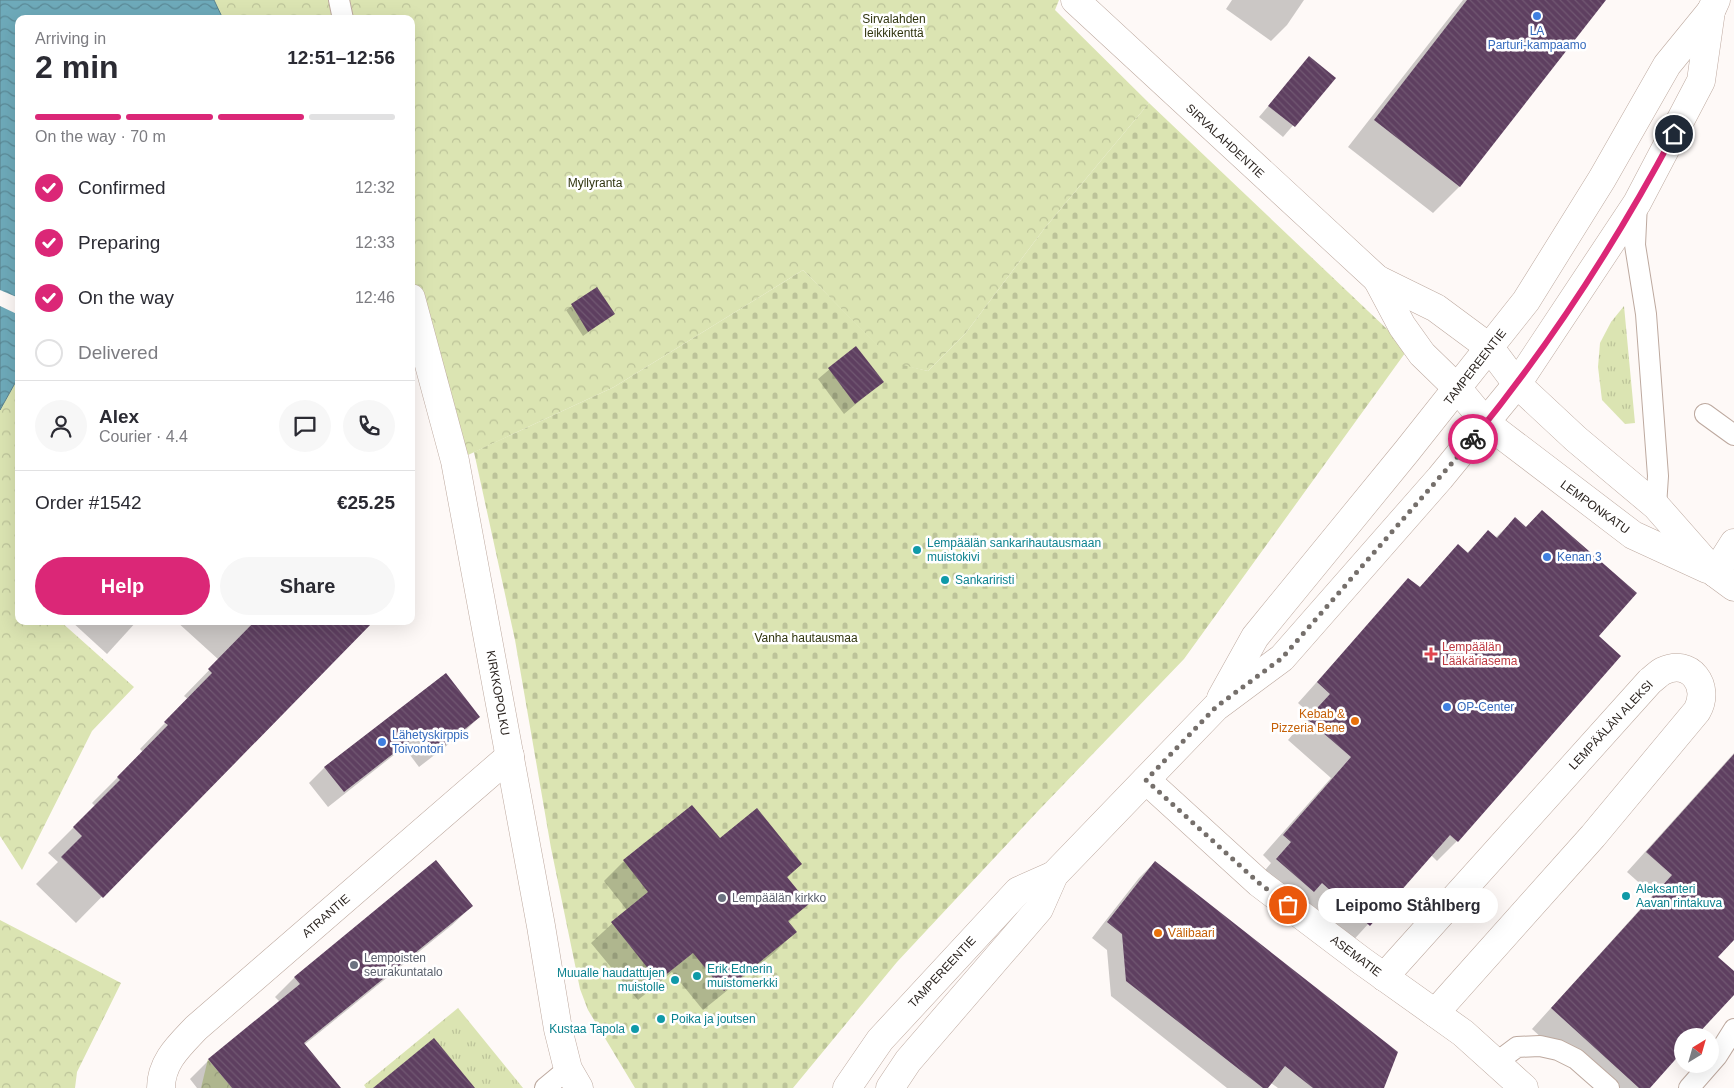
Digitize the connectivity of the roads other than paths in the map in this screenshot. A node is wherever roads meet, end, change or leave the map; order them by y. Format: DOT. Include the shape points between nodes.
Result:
graph roads {
  1 [pos="339,0"];
  2 [pos="1075,0"];
  3 [pos="1714,6"];
  4 [pos="342,15"];
  5 [pos="1637,203"];
  6 [pos="1377,280"];
  7 [pos="415,313"];
  8 [pos="1490,348"];
  9 [pos="1517,384"];
  10 [pos="1458,389"];
  11 [pos="1705,414"];
  12 [pos="1486,423"];
  13 [pos="1734,435"];
  14 [pos="1656,506"];
  15 [pos="1734,543"];
  16 [pos="1724,580"];
  17 [pos="1216,707"];
  18 [pos="510,756"];
  19 [pos="1146,780"];
  20 [pos="1054,875"];
  21 [pos="1384,978"];
  22 [pos="1434,1013"];
  23 [pos="1734,1029"];
  24 [pos="1497,1062"];
  25 [pos="574,1078"];
  26 [pos="161,1088"];
  27 [pos="546,1088"];
  28 [pos="847,1088"];
  29 [pos="890,1088"];
  30 [pos="1524,1088"];
  31 [pos="1609,1088"];
  32 [pos="1689,1088"];
  1 -- 4 [label="lane"];
  2 -- 6 [label="street, SIRVALAHDENTIE"];
  3 -- 5 [label="street, TAMPEREENTIE" via="1701,81"];
  3 -- 8 [label="street, TAMPEREENTIE" via="1667,65 1602,179 1526,301"];
  5 -- 9 [label="street, TAMPEREENTIE"];
  5 -- 14 [label="lane" via="1635,245 1646,314 1658,476"];
  6 -- 8 [label="street, SIRVALAHDENTIE" via="1436,308"];
  6 -- 10 [label="street, SIRVALAHDENTIE" via="1402,326"];
  7 -- 18 [label="street, KIRKKOPOLKU" via="455,460"];
  8 -- 9 [label="street, SIRVALAHDENTIE"];
  8 -- 10 [label="street, TAMPEREENTIE"];
  9 -- 12 [label="street, TAMPEREENTIE"];
  9 -- 14 [label="street"];
  10 -- 12 [label="street, LEMPONKATU"];
  10 -- 17 [label="street, TAMPEREENTIE" via="1255,637"];
  11 -- 13 [label="lane"];
  12 -- 16 [label="street, LEMPONKATU" via="1633,535"];
  12 -- 17 [label="street, TAMPEREENTIE" via="1282,658"];
  14 -- 16 [label="street"];
  15 -- 16 [label="street"];
  17 -- 19 [label="street, TAMPEREENTIE"];
  18 -- 25 [label="street, KIRKKOPOLKU" via="558,1029"];
  18 -- 26 [label="street, ATRANTIE" via="196,1028 171,1054"];
  19 -- 20 [label="street, TAMPEREENTIE"];
  19 -- 21 [label="street, ASEMATIE" via="1259,883"];
  20 -- 28 [label="street, TAMPEREENTIE" via="1018,891 880,1040"];
  20 -- 29 [label="street, TAMPEREENTIE" via="1039,909 908,1061"];
  21 -- 22 [label="street, ASEMATIE"];
  21 -- 22 [label="street, LEMPÄÄLÄN ALEKSI" via="1650,681 1664,670 1685,669 1691,673 1702,688 1703,701 1697,712 1593,836"];
  22 -- 24 [label="street, ASEMATIE"];
  23 -- 32 [label="lane" via="1717,1056"];
  24 -- 30 [label="street, ASEMATIE"];
  24 -- 31 [label="lane" via="1517,1047 1540,1046 1558,1050 1576,1059"];
  25 -- 27 [label="lane"];
}
